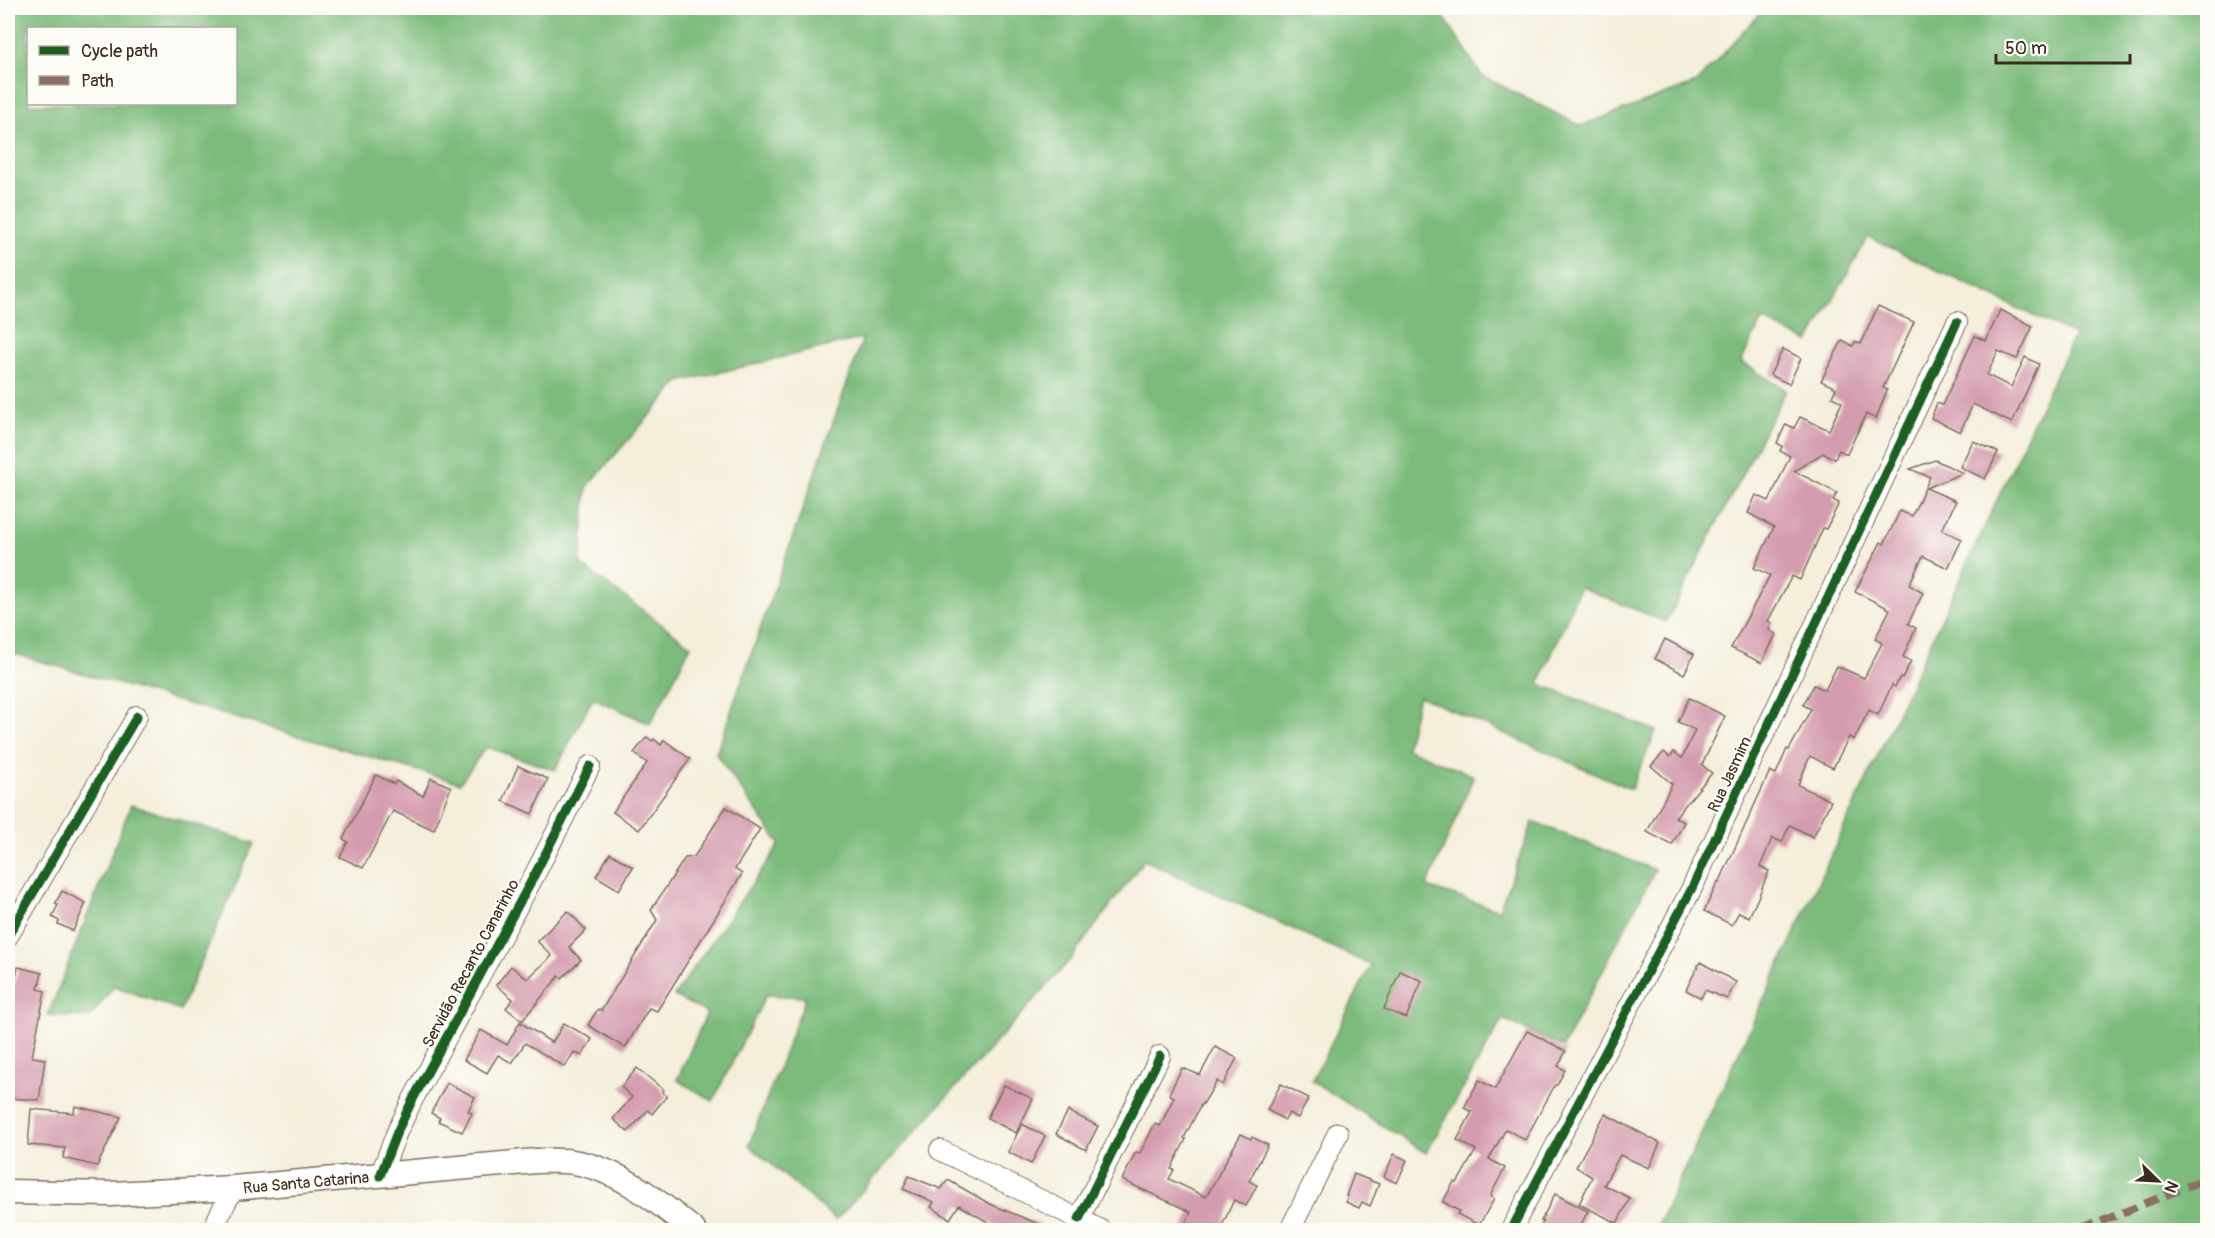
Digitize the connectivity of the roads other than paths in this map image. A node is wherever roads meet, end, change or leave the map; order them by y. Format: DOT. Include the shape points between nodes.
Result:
graph roads {
  1 [pos="1957,322"];
  2 [pos="137,716"];
  3 [pos="590,766"];
  4 [pos="8,936"];
  5 [pos="1160,1056"];
  6 [pos="1338,1133"];
  7 [pos="940,1150"];
  8 [pos="380,1176"];
  9 [pos="233,1188"];
  10 [pos="8,1192"];
  11 [pos="1079,1219"];
  12 [pos="212,1230"];
  13 [pos="693,1230"];
  14 [pos="1101,1230"];
  15 [pos="1290,1230"];
  16 [pos="1510,1230"];
  1 -- 16 [label="street, Rua Jasmim" via="1691,890"];
  2 -- 4 [label="street"];
  3 -- 8 [label="street, Servidão Recanto Canarinho" via="413,1099"];
  5 -- 11 [label="street"];
  6 -- 15 [label="street"];
  7 -- 11 [label="street"];
  8 -- 9 [label="main road, Rua Santa Catarina"];
  8 -- 13 [label="main road, Rua Santa Catarina" via="525,1162 574,1162 642,1190"];
  9 -- 10 [label="main road, Rua Santa Catarina" via="111,1194"];
  9 -- 12 [label="street"];
  11 -- 14 [label="street"];
}
